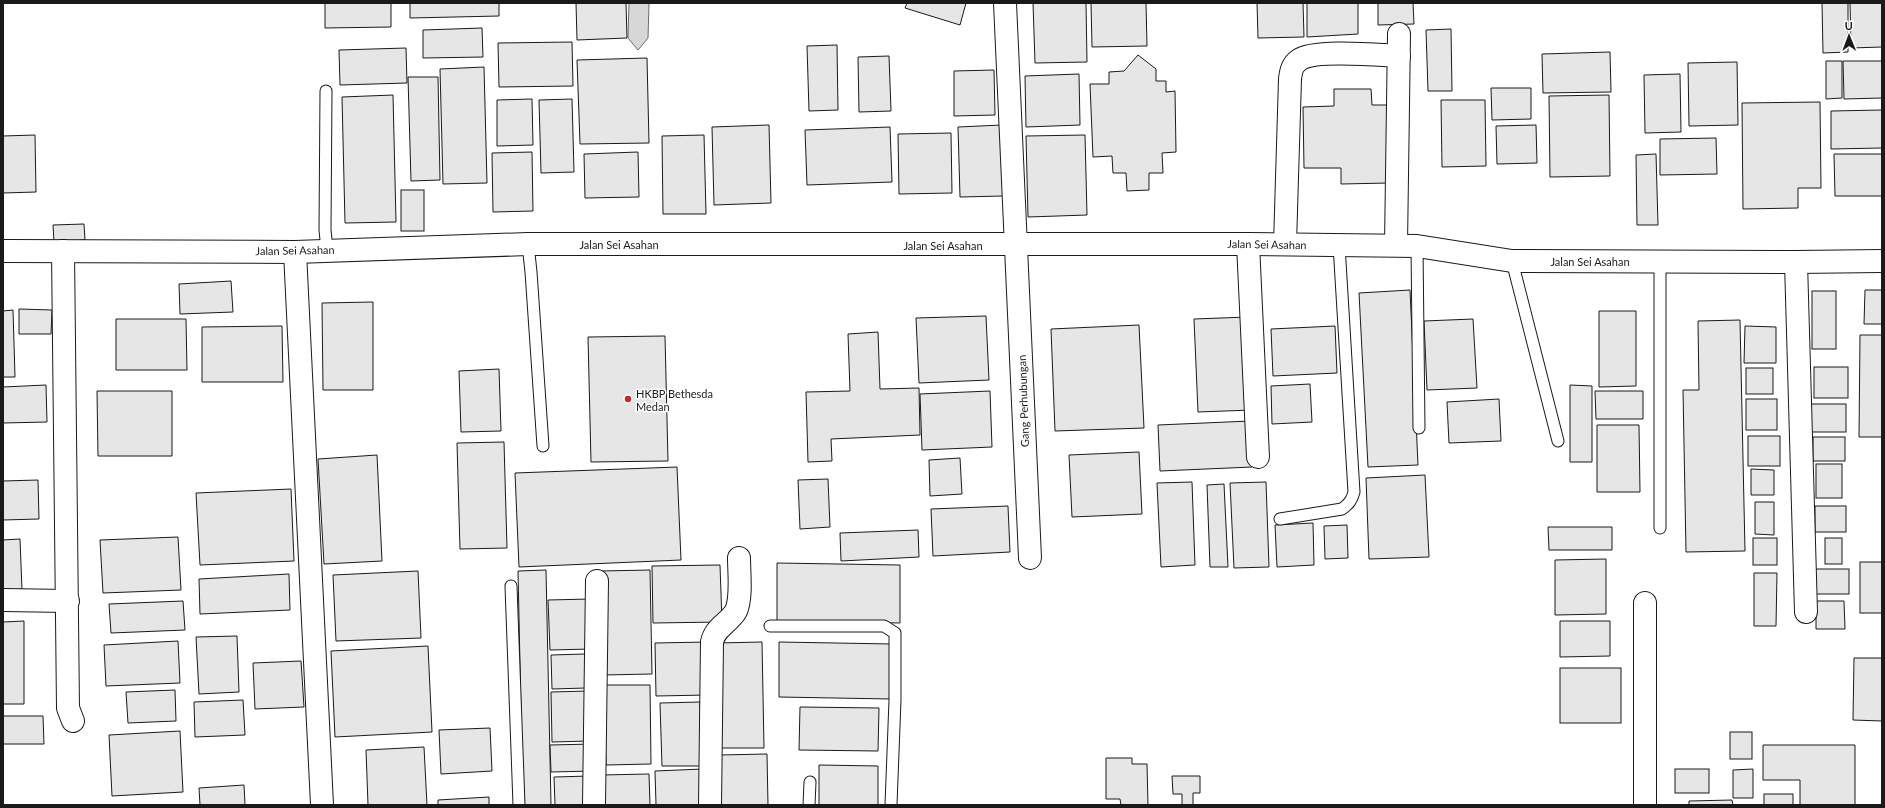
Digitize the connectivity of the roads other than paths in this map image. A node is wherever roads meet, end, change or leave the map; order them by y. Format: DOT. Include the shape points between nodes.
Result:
graph roads {
  1 [pos="1005,3"];
  2 [pos="1399,34"];
  3 [pos="1399,56"];
  4 [pos="326,91"];
  5 [pos="528,244"];
  6 [pos="1248,244"];
  7 [pos="1285,244"];
  8 [pos="1016,245"];
  9 [pos="1339,245"];
  10 [pos="1407,245"];
  11 [pos="327,250"];
  12 [pos="3,251"];
  13 [pos="63,251"];
  14 [pos="295,252"];
  15 [pos="1512,261"];
  16 [pos="1882,261"];
  17 [pos="1660,262"];
  18 [pos="1796,262"];
  19 [pos="1419,428"];
  20 [pos="1558,441"];
  21 [pos="543,446"];
  22 [pos="1258,458"];
  23 [pos="1280,519"];
  24 [pos="1660,528"];
  25 [pos="739,558"];
  26 [pos="1030,558"];
  27 [pos="596,581"];
  28 [pos="511,586"];
  29 [pos="3,600"];
  30 [pos="68,601"];
  31 [pos="1645,603"];
  32 [pos="1806,612"];
  33 [pos="770,626"];
  34 [pos="72,721"];
  35 [pos="810,782"];
  36 [pos="322,805"];
  37 [pos="519,805"];
  38 [pos="594,805"];
  39 [pos="710,805"];
  40 [pos="809,805"];
  41 [pos="891,805"];
  42 [pos="1645,805"];
  1 -- 8 [label="street, Gang Perhubungan"];
  2 -- 3 [label="street"];
  3 -- 7 [label="street" via="1312,54 1292,67"];
  3 -- 10 [label="street"];
  4 -- 11 [label="lane"];
  5 -- 8 [label="street, Jalan Sei Asahan"];
  5 -- 11 [label="street, Jalan Sei Asahan"];
  5 -- 21 [label="lane"];
  6 -- 7 [label="street, Jalan Sei Asahan"];
  6 -- 8 [label="street, Jalan Sei Asahan"];
  6 -- 22 [label="street"];
  7 -- 9 [label="street, Jalan Sei Asahan"];
  8 -- 26 [label="street, Gang Perhubungan"];
  9 -- 10 [label="street, Jalan Sei Asahan"];
  9 -- 23 [label="lane" via="1354,492 1352,500 1342,509"];
  10 -- 15 [label="street, Jalan Sei Asahan"];
  10 -- 19 [label="lane"];
  11 -- 14 [label="street, Jalan Sei Asahan"];
  12 -- 13 [label="street, Jalan Sei Asahan"];
  13 -- 14 [label="street, Jalan Sei Asahan"];
  13 -- 30 [label="street"];
  14 -- 36 [label="street"];
  15 -- 17 [label="street, Jalan Sei Asahan"];
  15 -- 20 [label="lane"];
  16 -- 18 [label="street, Jalan Sei Asahan"];
  17 -- 18 [label="street, Jalan Sei Asahan"];
  17 -- 24 [label="lane"];
  18 -- 32 [label="street"];
  25 -- 39 [label="street" via="738,605 731,617 716,631 712,642"];
  27 -- 38 [label="street"];
  28 -- 37 [label="lane"];
  29 -- 30 [label="street"];
  30 -- 34 [label="street" via="68,708"];
  31 -- 42 [label="street"];
  33 -- 41 [label="lane" via="884,626 895,632"];
  35 -- 40 [label="lane"];
}
